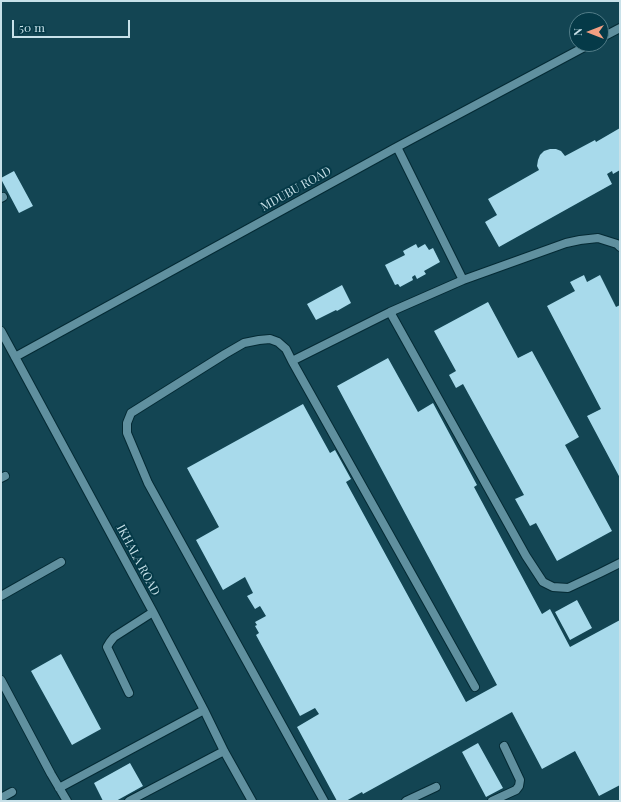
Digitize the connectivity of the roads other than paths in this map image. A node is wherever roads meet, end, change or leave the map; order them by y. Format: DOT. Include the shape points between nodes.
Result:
graph roads {
  1 [pos="620,28"];
  2 [pos="609,34"];
  3 [pos="575,52"];
  4 [pos="397,147"];
  5 [pos="620,247"];
  6 [pos="463,280"];
  7 [pos="390,312"];
  8 [pos="1,331"];
  9 [pos="15,357"];
  10 [pos="292,361"];
  11 [pos="61,562"];
  12 [pos="620,563"];
  13 [pos="1,596"];
  14 [pos="152,612"];
  15 [pos="1,680"];
  16 [pos="475,687"];
  17 [pos="129,693"];
  18 [pos="204,710"];
  19 [pos="504,746"];
  20 [pos="224,751"];
  21 [pos="436,787"];
  22 [pos="59,788"];
  23 [pos="12,792"];
  24 [pos="1,798"];
  25 [pos="67,801"];
  26 [pos="129,801"];
  27 [pos="252,801"];
  28 [pos="324,801"];
  29 [pos="406,801"];
  30 [pos="492,801"];
  1 -- 2 [label="lane"];
  3 -- 4 [label="lane, MDUBU ROAD"];
  4 -- 6 [label="lane"];
  4 -- 9 [label="lane, MDUBU ROAD"];
  5 -- 6 [label="lane" via="598,238 580,240"];
  6 -- 7 [label="lane"];
  7 -- 10 [label="lane"];
  7 -- 12 [label="lane" via="543,582 553,587 568,588"];
  8 -- 9 [label="lane, IKHALA ROAD"];
  9 -- 14 [label="lane, IKHALA ROAD"];
  10 -- 16 [label="lane"];
  10 -- 28 [label="lane" via="286,349 278,342 270,339 244,343 131,413 127,423 128,433 148,483"];
  11 -- 13 [label="lane"];
  14 -- 17 [label="lane" via="114,637 107,647"];
  14 -- 18 [label="lane, IKHALA ROAD"];
  15 -- 22 [label="lane"];
  18 -- 20 [label="lane, IKHALA ROAD"];
  18 -- 22 [label="lane"];
  19 -- 30 [label="lane" via="520,780 519,786 516,790"];
  20 -- 26 [label="lane"];
  20 -- 27 [label="lane, IKHALA ROAD"];
  21 -- 29 [label="lane"];
  22 -- 25 [label="lane"];
  23 -- 24 [label="lane"];
}
